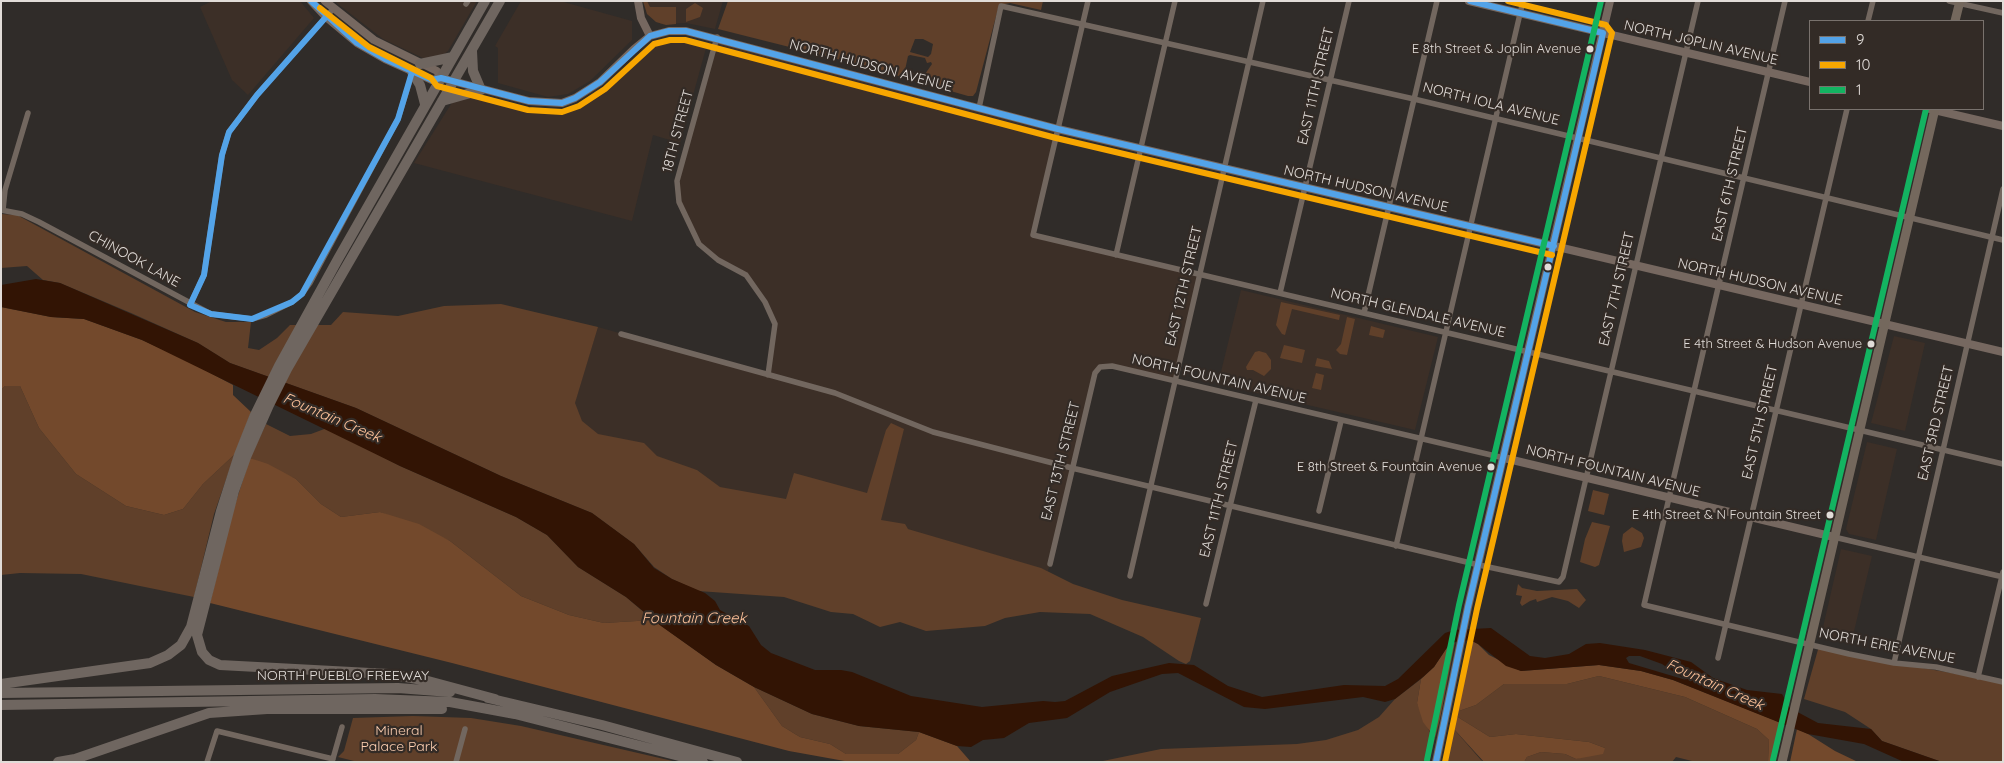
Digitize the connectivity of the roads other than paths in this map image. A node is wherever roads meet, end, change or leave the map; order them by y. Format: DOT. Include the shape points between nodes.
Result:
graph roads {
  1 [pos="311,1"];
  2 [pos="325,1"];
  3 [pos="485,1"];
  4 [pos="500,1"];
  5 [pos="638,1"];
  6 [pos="1088,1"];
  7 [pos="1175,1"];
  8 [pos="1263,1"];
  9 [pos="1349,1"];
  10 [pos="1437,1"];
  11 [pos="1469,1"];
  12 [pos="1524,1"];
  13 [pos="1610,1"];
  14 [pos="1698,1"];
  15 [pos="1785,1"];
  16 [pos="1873,1"];
  17 [pos="1948,1"];
  18 [pos="1959,2"];
  19 [pos="333,9"];
  20 [pos="1521,13"];
  21 [pos="2003,14"];
  22 [pos="326,17"];
  23 [pos="1868,20"];
  24 [pos="1955,20"];
  25 [pos="1083,22"];
  26 [pos="1603,33"];
  27 [pos="650,36"];
  28 [pos="717,37"];
  29 [pos="1166,42"];
  30 [pos="472,50"];
  31 [pos="1686,52"];
  32 [pos="453,57"];
  33 [pos="1248,61"];
  34 [pos="416,68"];
  35 [pos="1769,72"];
  36 [pos="441,78"];
  37 [pos="1330,80"];
  38 [pos="454,82"];
  39 [pos="1809,82"];
  40 [pos="481,90"];
  41 [pos="1414,99"];
  42 [pos="442,102"];
  43 [pos="425,104"];
  44 [pos="979,108"];
  45 [pos="1847,110"];
  46 [pos="1933,110"];
  47 [pos="1937,110"];
  48 [pos="28,112"];
  49 [pos="1496,118"];
  50 [pos="2003,126"];
  51 [pos="1058,129"];
  52 [pos="1578,139"];
  53 [pos="1141,149"];
  54 [pos="1661,158"];
  55 [pos="1224,168"];
  56 [pos="1744,178"];
  57 [pos="1306,187"];
  58 [pos="2003,189"];
  59 [pos="1826,197"];
  60 [pos="1389,207"];
  61 [pos="2,210"];
  62 [pos="1909,217"];
  63 [pos="1472,226"];
  64 [pos="1992,237"];
  65 [pos="2003,240"];
  66 [pos="1554,246"];
  67 [pos="1116,255"];
  68 [pos="1636,266"];
  69 [pos="1198,275"];
  70 [pos="1719,285"];
  71 [pos="1280,293"];
  72 [pos="190,304"];
  73 [pos="1801,304"];
  74 [pos="1364,313"];
  75 [pos="1882,323"];
  76 [pos="1446,333"];
  77 [pos="622,334"];
  78 [pos="1967,344"];
  79 [pos="1529,352"];
  80 [pos="2003,352"];
  81 [pos="283,367"];
  82 [pos="1100,367"];
  83 [pos="1611,372"];
  84 [pos="768,375"];
  85 [pos="1175,382"];
  86 [pos="1693,391"];
  87 [pos="1256,400"];
  88 [pos="1776,411"];
  89 [pos="1341,421"];
  90 [pos="1859,431"];
  91 [pos="1420,439"];
  92 [pos="1943,450"];
  93 [pos="1504,458"];
  94 [pos="2003,464"];
  95 [pos="1072,468"];
  96 [pos="1586,478"];
  97 [pos="1150,487"];
  98 [pos="1668,498"];
  99 [pos="1231,506"];
  100 [pos="1319,512"];
  101 [pos="1751,517"];
  102 [pos="1834,537"];
  103 [pos="1396,546"];
  104 [pos="1918,557"];
  105 [pos="1050,564"];
  106 [pos="1479,565"];
  107 [pos="1130,576"];
  108 [pos="2002,576"];
  109 [pos="1206,604"];
  110 [pos="1644,605"];
  111 [pos="1725,624"];
  112 [pos="195,629"];
  113 [pos="1809,644"];
  114 [pos="1718,658"];
  115 [pos="1894,663"];
  116 [pos="1978,677"];
  117 [pos="2003,682"];
  118 [pos="1,684"];
  119 [pos="1,693"];
  120 [pos="495,699"];
  121 [pos="1,705"];
  122 [pos="483,707"];
  123 [pos="342,727"];
  124 [pos="464,728"];
  125 [pos="332,760"];
  126 [pos="58,762"];
  127 [pos="207,762"];
  128 [pos="456,762"];
  129 [pos="703,762"];
  130 [pos="737,762"];
  131 [pos="1436,762"];
  132 [pos="1782,762"];
  1 -- 22 [label="main road"];
  2 -- 19 [label="main road"];
  3 -- 32 [label="highway"];
  4 -- 30 [label="highway"];
  5 -- 27 [label="main road" via="641,18"];
  6 -- 25 [label="street"];
  7 -- 29 [label="street"];
  8 -- 33 [label="street, EAST 12TH STREET"];
  9 -- 37 [label="street, EAST 11TH STREET"];
  10 -- 41 [label="street"];
  11 -- 20 [label="main road, NORTH JOPLIN AVENUE"];
  12 -- 20 [label="street"];
  13 -- 26 [label="main road"];
  14 -- 31 [label="street, EAST 7TH STREET"];
  15 -- 35 [label="street, EAST 6TH STREET"];
  16 -- 23 [label="street"];
  17 -- 18 [label="street"];
  18 -- 21 [label="street"];
  18 -- 24 [label="main road"];
  19 -- 22 [label="street"];
  19 -- 34 [label="main road"];
  20 -- 26 [label="main road, NORTH JOPLIN AVENUE"];
  20 -- 49 [label="street"];
  22 -- 34 [label="main road" via="357,43 385,59"];
  22 -- 72 [label="street" via="229,132 222,155 204,275"];
  25 -- 29 [label="street, NORTH IOLA AVENUE"];
  25 -- 44 [label="street, NORTH IOLA AVENUE" via="1001,6"];
  25 -- 51 [label="street"];
  26 -- 31 [label="main road, NORTH JOPLIN AVENUE"];
  26 -- 52 [label="main road"];
  27 -- 28 [label="main road, NORTH HUDSON AVENUE" via="686,31"];
  27 -- 40 [label="main road" via="588,92 562,104 529,102"];
  28 -- 44 [label="main road, NORTH HUDSON AVENUE"];
  28 -- 84 [label="street, 18TH STREET" via="677,181 679,202 699,244 718,260 746,275 765,302 775,324"];
  29 -- 33 [label="street, NORTH IOLA AVENUE"];
  29 -- 53 [label="street"];
  30 -- 38 [label="highway"];
  30 -- 40 [label="highway" via="473,71"];
  31 -- 35 [label="main road, NORTH JOPLIN AVENUE"];
  31 -- 54 [label="street, EAST 7TH STREET"];
  32 -- 34 [label="highway"];
  32 -- 36 [label="highway"];
  33 -- 37 [label="street, NORTH IOLA AVENUE"];
  33 -- 55 [label="street, EAST 12TH STREET"];
  34 -- 36 [label="main road" via="432,80"];
  34 -- 43 [label="highway"];
  34 -- 72 [label="street, CHINOOK LANE" via="398,118 302,294 292,302 252,319 211,314"];
  35 -- 39 [label="main road, NORTH JOPLIN AVENUE"];
  35 -- 56 [label="street, EAST 6TH STREET"];
  36 -- 38 [label="main road"];
  36 -- 43 [label="highway"];
  37 -- 41 [label="street, NORTH IOLA AVENUE"];
  37 -- 57 [label="street, EAST 11TH STREET"];
  38 -- 40 [label="main road"];
  38 -- 42 [label="highway"];
  40 -- 42 [label="highway"];
  41 -- 49 [label="street, NORTH IOLA AVENUE"];
  41 -- 60 [label="street"];
  42 -- 81 [label="highway"];
  43 -- 81 [label="highway"];
  44 -- 51 [label="main road, NORTH HUDSON AVENUE"];
  45 -- 59 [label="street, EAST 5TH STREET"];
  46 -- 62 [label="main road"];
  47 -- 50 [label="main road"];
  48 -- 61 [label="street"];
  49 -- 52 [label="street, NORTH IOLA AVENUE"];
  49 -- 63 [label="street"];
  51 -- 53 [label="main road, NORTH HUDSON AVENUE"];
  51 -- 67 [label="street, NORTH GLENDALE AVENUE" via="1033,235"];
  52 -- 54 [label="street, NORTH IOLA AVENUE"];
  52 -- 66 [label="main road"];
  53 -- 55 [label="main road, NORTH HUDSON AVENUE"];
  53 -- 67 [label="street"];
  54 -- 56 [label="street, NORTH IOLA AVENUE"];
  54 -- 68 [label="street, EAST 7TH STREET"];
  55 -- 57 [label="main road, NORTH HUDSON AVENUE"];
  55 -- 69 [label="street, EAST 12TH STREET"];
  56 -- 59 [label="street, NORTH IOLA AVENUE"];
  56 -- 70 [label="street, EAST 6TH STREET"];
  57 -- 60 [label="main road, NORTH HUDSON AVENUE"];
  57 -- 71 [label="street, EAST 11TH STREET"];
  58 -- 64 [label="street, EAST 3RD STREET"];
  59 -- 62 [label="street, NORTH IOLA AVENUE"];
  59 -- 73 [label="street, EAST 5TH STREET"];
  60 -- 63 [label="main road, NORTH HUDSON AVENUE"];
  60 -- 74 [label="street"];
  61 -- 72 [label="street, CHINOOK LANE" via="39,222"];
  62 -- 64 [label="street, NORTH IOLA AVENUE"];
  62 -- 75 [label="main road"];
  63 -- 66 [label="main road, NORTH HUDSON AVENUE"];
  63 -- 76 [label="street"];
  64 -- 65 [label="street, NORTH IOLA AVENUE"];
  64 -- 78 [label="street, EAST 3RD STREET"];
  66 -- 68 [label="main road, NORTH HUDSON AVENUE"];
  66 -- 79 [label="main road"];
  67 -- 69 [label="street, NORTH GLENDALE AVENUE"];
  68 -- 70 [label="main road, NORTH HUDSON AVENUE"];
  68 -- 83 [label="street, EAST 7TH STREET"];
  69 -- 71 [label="street, NORTH GLENDALE AVENUE"];
  69 -- 85 [label="street, EAST 12TH STREET"];
  70 -- 73 [label="main road, NORTH HUDSON AVENUE"];
  70 -- 86 [label="street, EAST 6TH STREET"];
  71 -- 74 [label="street, NORTH GLENDALE AVENUE"];
  73 -- 75 [label="main road, NORTH HUDSON AVENUE"];
  73 -- 88 [label="street, EAST 5TH STREET"];
  74 -- 76 [label="street, NORTH GLENDALE AVENUE"];
  75 -- 78 [label="main road, NORTH HUDSON AVENUE"];
  75 -- 90 [label="main road"];
  76 -- 79 [label="street, NORTH GLENDALE AVENUE"];
  76 -- 91 [label="street"];
  77 -- 84 [label="street"];
  78 -- 80 [label="main road, NORTH HUDSON AVENUE"];
  78 -- 92 [label="street, EAST 3RD STREET"];
  79 -- 83 [label="street, NORTH GLENDALE AVENUE"];
  79 -- 93 [label="main road"];
  81 -- 112 [label="highway" via="242,456"];
  82 -- 85 [label="street, NORTH FOUNTAIN AVENUE" via="1112,366"];
  82 -- 95 [label="street, EAST 13TH STREET" via="1095,373"];
  83 -- 86 [label="street, NORTH GLENDALE AVENUE"];
  83 -- 96 [label="street, EAST 7TH STREET"];
  84 -- 95 [label="street" via="835,393 933,432"];
  85 -- 87 [label="street, NORTH FOUNTAIN AVENUE"];
  85 -- 97 [label="street, EAST 12TH STREET"];
  86 -- 88 [label="street, NORTH GLENDALE AVENUE"];
  86 -- 98 [label="street, EAST 6TH STREET"];
  87 -- 89 [label="street, NORTH FOUNTAIN AVENUE"];
  87 -- 99 [label="street, EAST 11TH STREET"];
  88 -- 90 [label="street, NORTH GLENDALE AVENUE"];
  88 -- 101 [label="street, EAST 5TH STREET"];
  89 -- 91 [label="street, NORTH FOUNTAIN AVENUE"];
  89 -- 100 [label="street"];
  90 -- 92 [label="street, NORTH GLENDALE AVENUE"];
  90 -- 102 [label="main road"];
  91 -- 93 [label="street, NORTH FOUNTAIN AVENUE"];
  91 -- 103 [label="street"];
  92 -- 94 [label="street, NORTH GLENDALE AVENUE"];
  92 -- 104 [label="street, EAST 3RD STREET"];
  93 -- 96 [label="main road, NORTH FOUNTAIN AVENUE"];
  93 -- 106 [label="main road"];
  95 -- 97 [label="street"];
  95 -- 105 [label="street, EAST 13TH STREET"];
  96 -- 98 [label="main road, NORTH FOUNTAIN AVENUE"];
  96 -- 106 [label="street, EAST 7TH STREET" via="1559,582"];
  97 -- 99 [label="street"];
  97 -- 107 [label="street, EAST 12TH STREET"];
  98 -- 101 [label="main road, NORTH FOUNTAIN AVENUE"];
  98 -- 110 [label="street, EAST 6TH STREET"];
  99 -- 103 [label="street"];
  99 -- 109 [label="street, EAST 11TH STREET"];
  101 -- 102 [label="main road, NORTH FOUNTAIN AVENUE"];
  101 -- 111 [label="street, EAST 5TH STREET"];
  102 -- 104 [label="street, NORTH FOUNTAIN AVENUE"];
  102 -- 113 [label="main road"];
  103 -- 106 [label="street"];
  104 -- 108 [label="street, NORTH FOUNTAIN AVENUE"];
  104 -- 115 [label="street, EAST 3RD STREET"];
  106 -- 131 [label="main road"];
  108 -- 116 [label="street"];
  110 -- 111 [label="street, NORTH ERIE AVENUE"];
  111 -- 113 [label="street, NORTH ERIE AVENUE"];
  111 -- 114 [label="street, EAST 5TH STREET"];
  112 -- 118 [label="highway" via="174,651 150,663"];
  112 -- 120 [label="highway" via="202,652 220,665 389,674"];
  113 -- 115 [label="street, NORTH ERIE AVENUE"];
  113 -- 132 [label="main road"];
  115 -- 116 [label="street, NORTH ERIE AVENUE" via="1936,667"];
  116 -- 117 [label="street, NORTH ERIE AVENUE"];
  119 -- 120 [label="highway, NORTH PUEBLO FREEWAY" via="398,688 448,691"];
  120 -- 130 [label="highway, NORTH PUEBLO FREEWAY"];
  121 -- 122 [label="highway, NORTH PUEBLO FREEWAY" via="385,700"];
  122 -- 126 [label="highway" via="458,710 342,708 231,711 186,720"];
  122 -- 129 [label="highway, NORTH PUEBLO FREEWAY"];
  123 -- 125 [label="street"];
  124 -- 128 [label="street"];
  125 -- 127 [label="street" via="217,731"];
}
